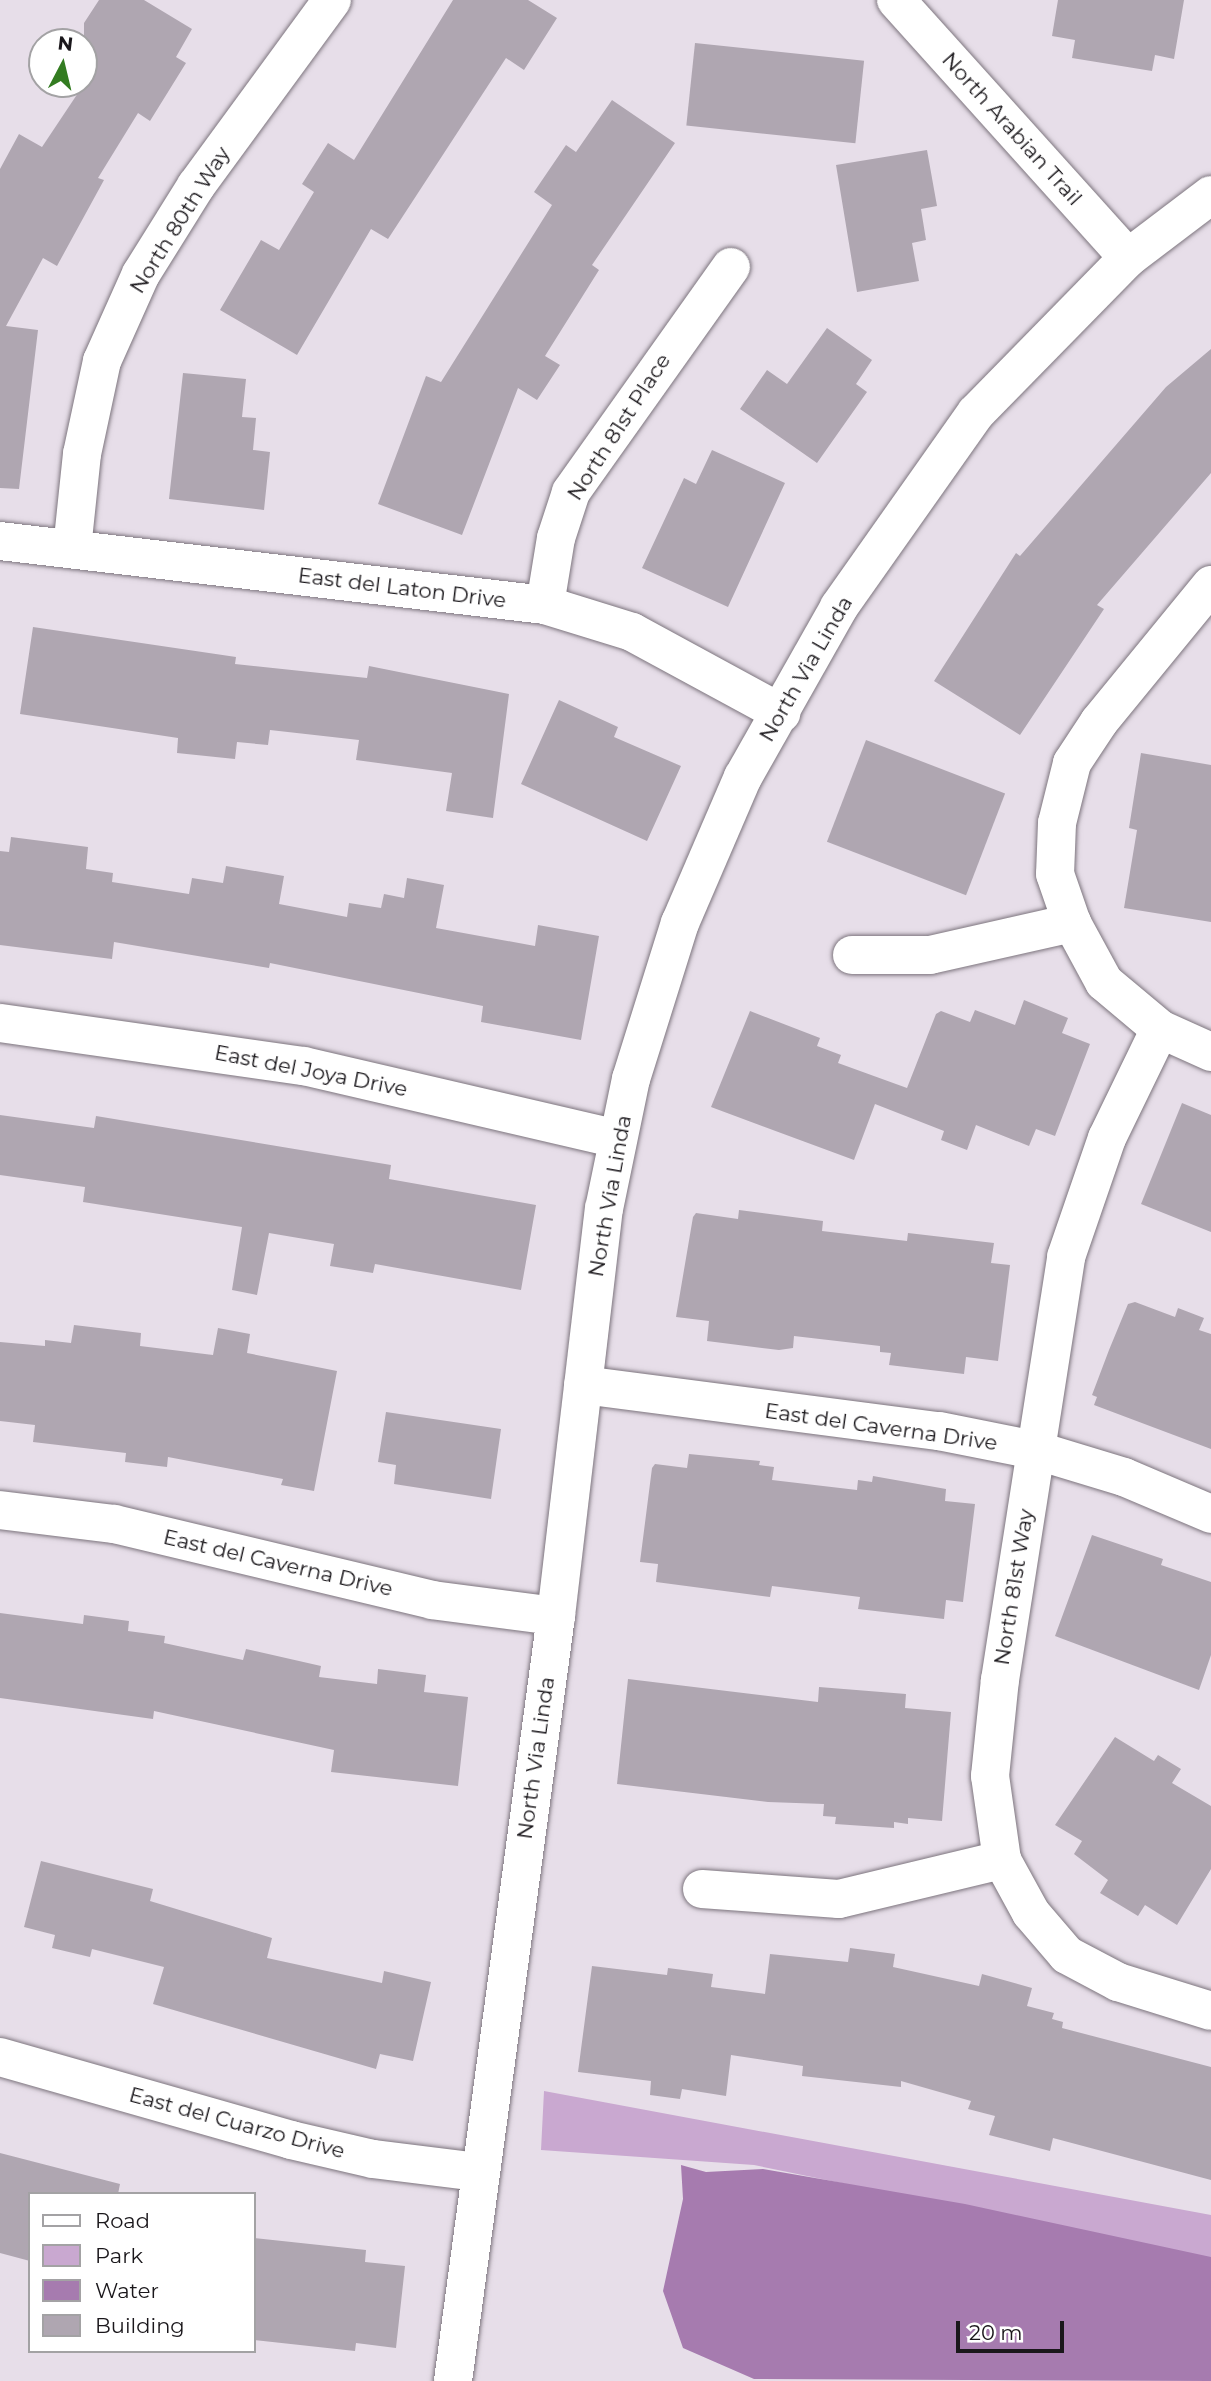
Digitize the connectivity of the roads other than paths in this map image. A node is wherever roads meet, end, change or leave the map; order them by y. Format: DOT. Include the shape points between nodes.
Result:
graph roads {
  1 [pos="332,0"];
  2 [pos="896,0"];
  3 [pos="1211,195"];
  4 [pos="1128,258"];
  5 [pos="731,267"];
  6 [pos="0,541"];
  7 [pos="72,549"];
  8 [pos="1211,585"];
  9 [pos="545,605"];
  10 [pos="781,713"];
  11 [pos="1072,923"];
  12 [pos="852,955"];
  13 [pos="0,1023"];
  14 [pos="1160,1029"];
  15 [pos="1211,1052"];
  16 [pos="618,1139"];
  17 [pos="583,1385"];
  18 [pos="1035,1450"];
  19 [pos="0,1510"];
  20 [pos="1211,1514"];
  21 [pos="556,1616"];
  22 [pos="1002,1860"];
  23 [pos="702,1889"];
  24 [pos="1211,2011"];
  25 [pos="0,2057"];
  26 [pos="478,2172"];
  27 [pos="453,2381"];
  1 -- 7 [label="street, North 80th Way" via="196,186 141,274 102,361 82,454"];
  2 -- 4 [label="street, North Arabian Trail"];
  3 -- 4 [label="street, North Via Linda"];
  4 -- 10 [label="street, North Via Linda" via="976,413 839,607"];
  5 -- 9 [label="street, North 81st Place" via="571,492 556,538"];
  6 -- 7 [label="street, East del Laton Drive"];
  7 -- 9 [label="street, East del Laton Drive"];
  8 -- 11 [label="street" via="1099,722 1072,763 1057,823 1055,873"];
  9 -- 10 [label="street, East del Laton Drive" via="632,632"];
  10 -- 16 [label="street, North Via Linda" via="743,777 680,923 631,1079"];
  11 -- 12 [label="street" via="930,955"];
  11 -- 14 [label="street" via="1104,982"];
  13 -- 16 [label="street, East del Joya Drive" via="304,1066"];
  14 -- 15 [label="street"];
  14 -- 18 [label="street, North 81st Way" via="1107,1139 1066,1257"];
  16 -- 17 [label="street, North Via Linda" via="604,1209"];
  17 -- 18 [label="street, East del Caverna Drive" via="939,1431"];
  17 -- 21 [label="street, North Via Linda"];
  18 -- 20 [label="street, East del Caverna Drive" via="1124,1477"];
  18 -- 22 [label="street, North 81st Way" via="990,1776"];
  19 -- 21 [label="street, East del Caverna Drive" via="114,1524 432,1600"];
  21 -- 26 [label="street, North Via Linda"];
  22 -- 23 [label="street" via="839,1899"];
  22 -- 24 [label="street" via="1031,1913 1067,1955 1118,1982"];
  25 -- 26 [label="street, East del Cuarzo Drive" via="305,2144 373,2159"];
  26 -- 27 [label="street, North Via Linda"];
}
